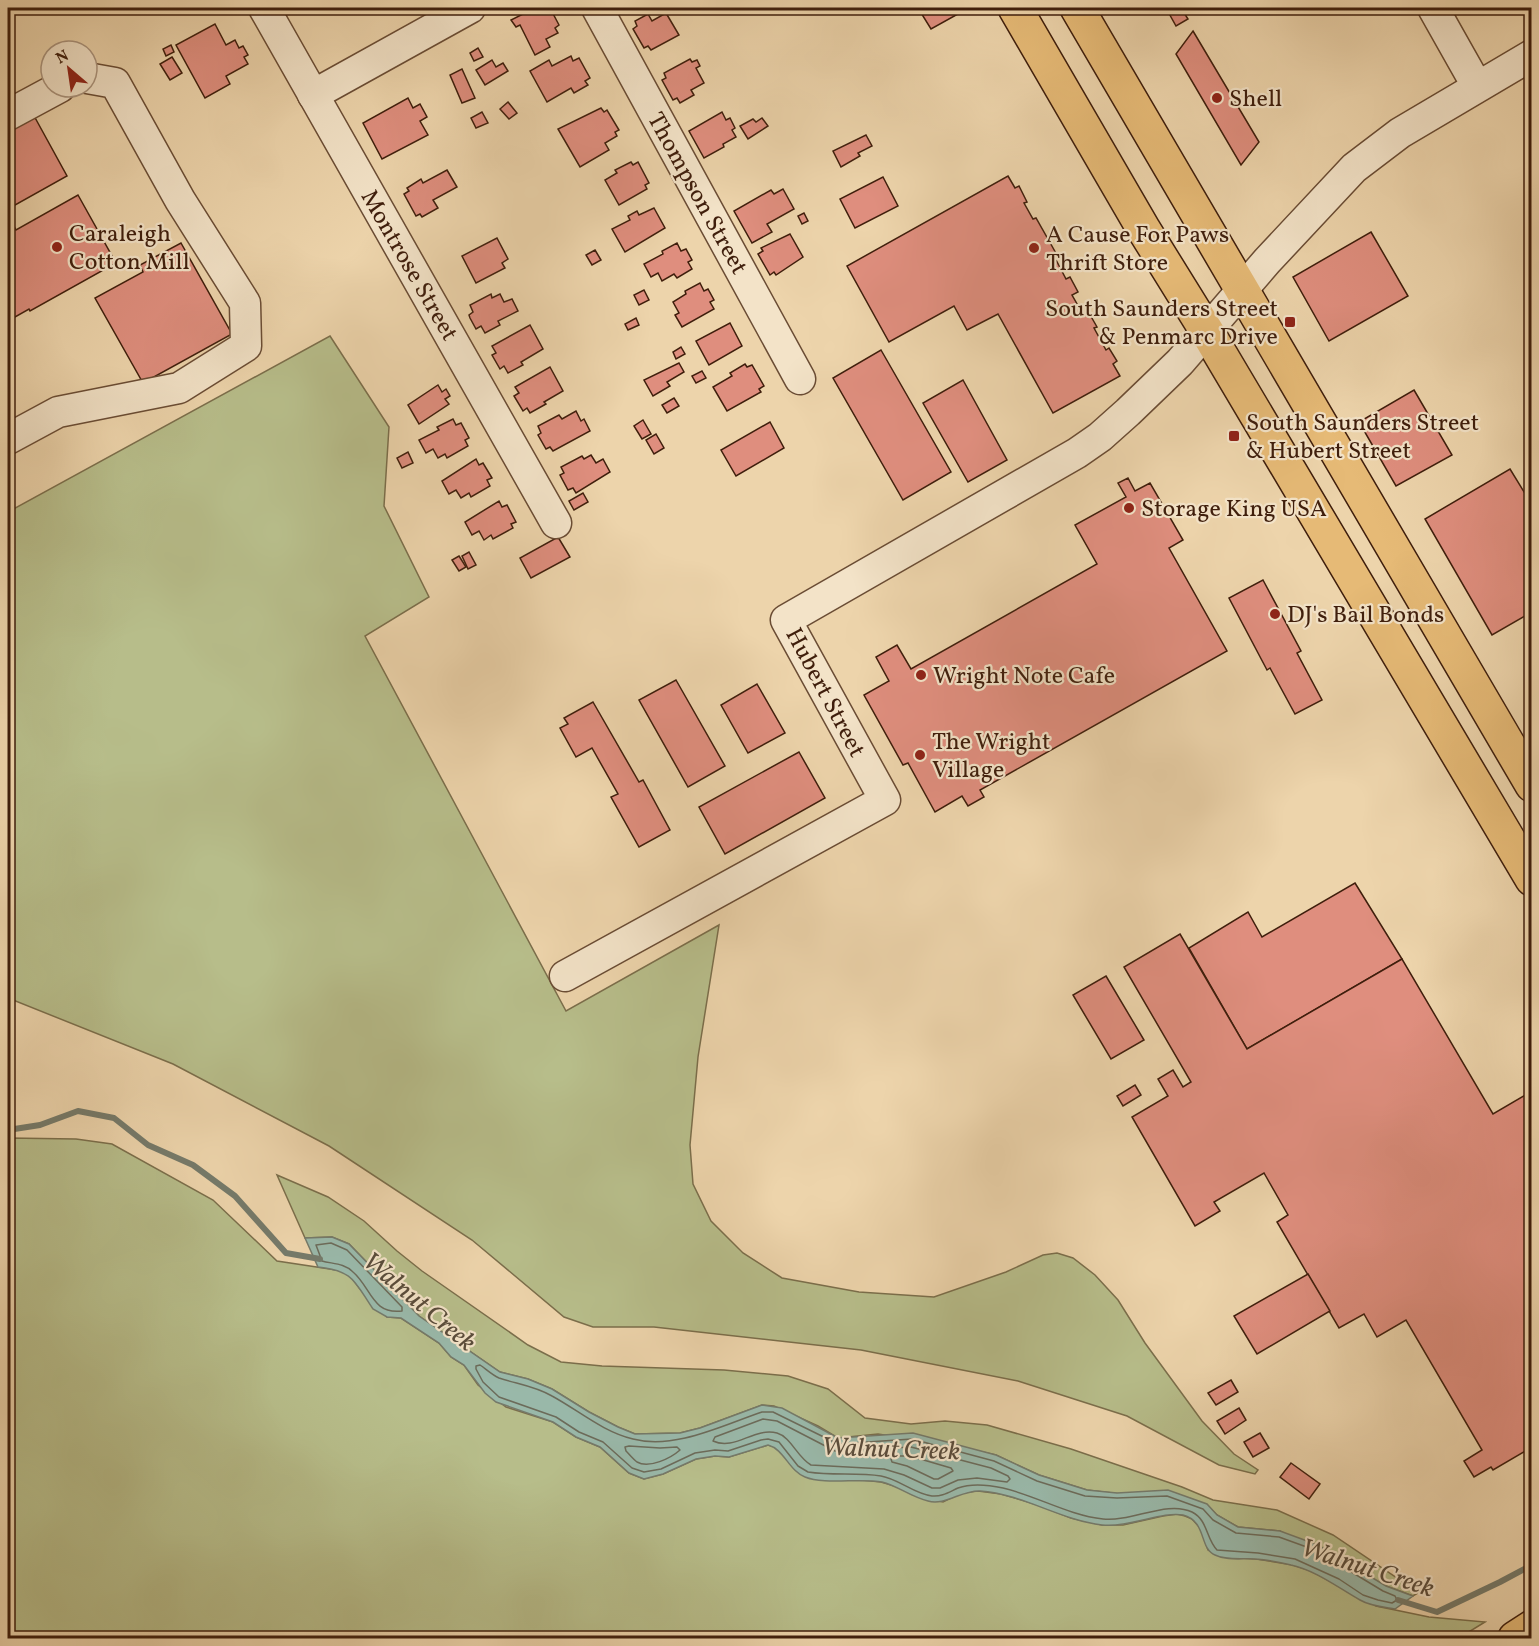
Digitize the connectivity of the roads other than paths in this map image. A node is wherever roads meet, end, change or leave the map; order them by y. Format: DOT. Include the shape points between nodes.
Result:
graph roads {
  1 [pos="264,8"];
  2 [pos="470,8"];
  3 [pos="597,8"];
  4 [pos="1015,8"];
  5 [pos="1077,8"];
  6 [pos="1433,8"];
  7 [pos="1532,55"];
  8 [pos="99,80"];
  9 [pos="1477,86"];
  10 [pos="313,95"];
  11 [pos="39,98"];
  12 [pos="8,115"];
  13 [pos="1242,290"];
  14 [pos="1206,330"];
  15 [pos="800,379"];
  16 [pos="8,439"];
  17 [pos="556,523"];
  18 [pos="1532,785"];
  19 [pos="1532,879"];
  20 [pos="565,976"];
  21 [pos="1532,1627"];
  22 [pos="1515,1638"];
  1 -- 10 [label="street, Montrose Street"];
  2 -- 10 [label="street"];
  3 -- 15 [label="street, Thompson Street"];
  4 -- 14 [label="main road"];
  5 -- 13 [label="main road"];
  6 -- 9 [label="street"];
  7 -- 9 [label="street"];
  8 -- 16 [label="street" via="115,83 180,200 244,303 246,346 179,388 58,412"];
  9 -- 13 [label="street" via="1400,133 1354,168"];
  10 -- 17 [label="street, Montrose Street"];
  11 -- 12 [label="street"];
  13 -- 14 [label="street"];
  13 -- 18 [label="main road"];
  14 -- 19 [label="main road"];
  14 -- 20 [label="street, Hubert Street" via="1153,389 1077,453 786,620 885,800"];
  21 -- 22 [label="main road"];
}
